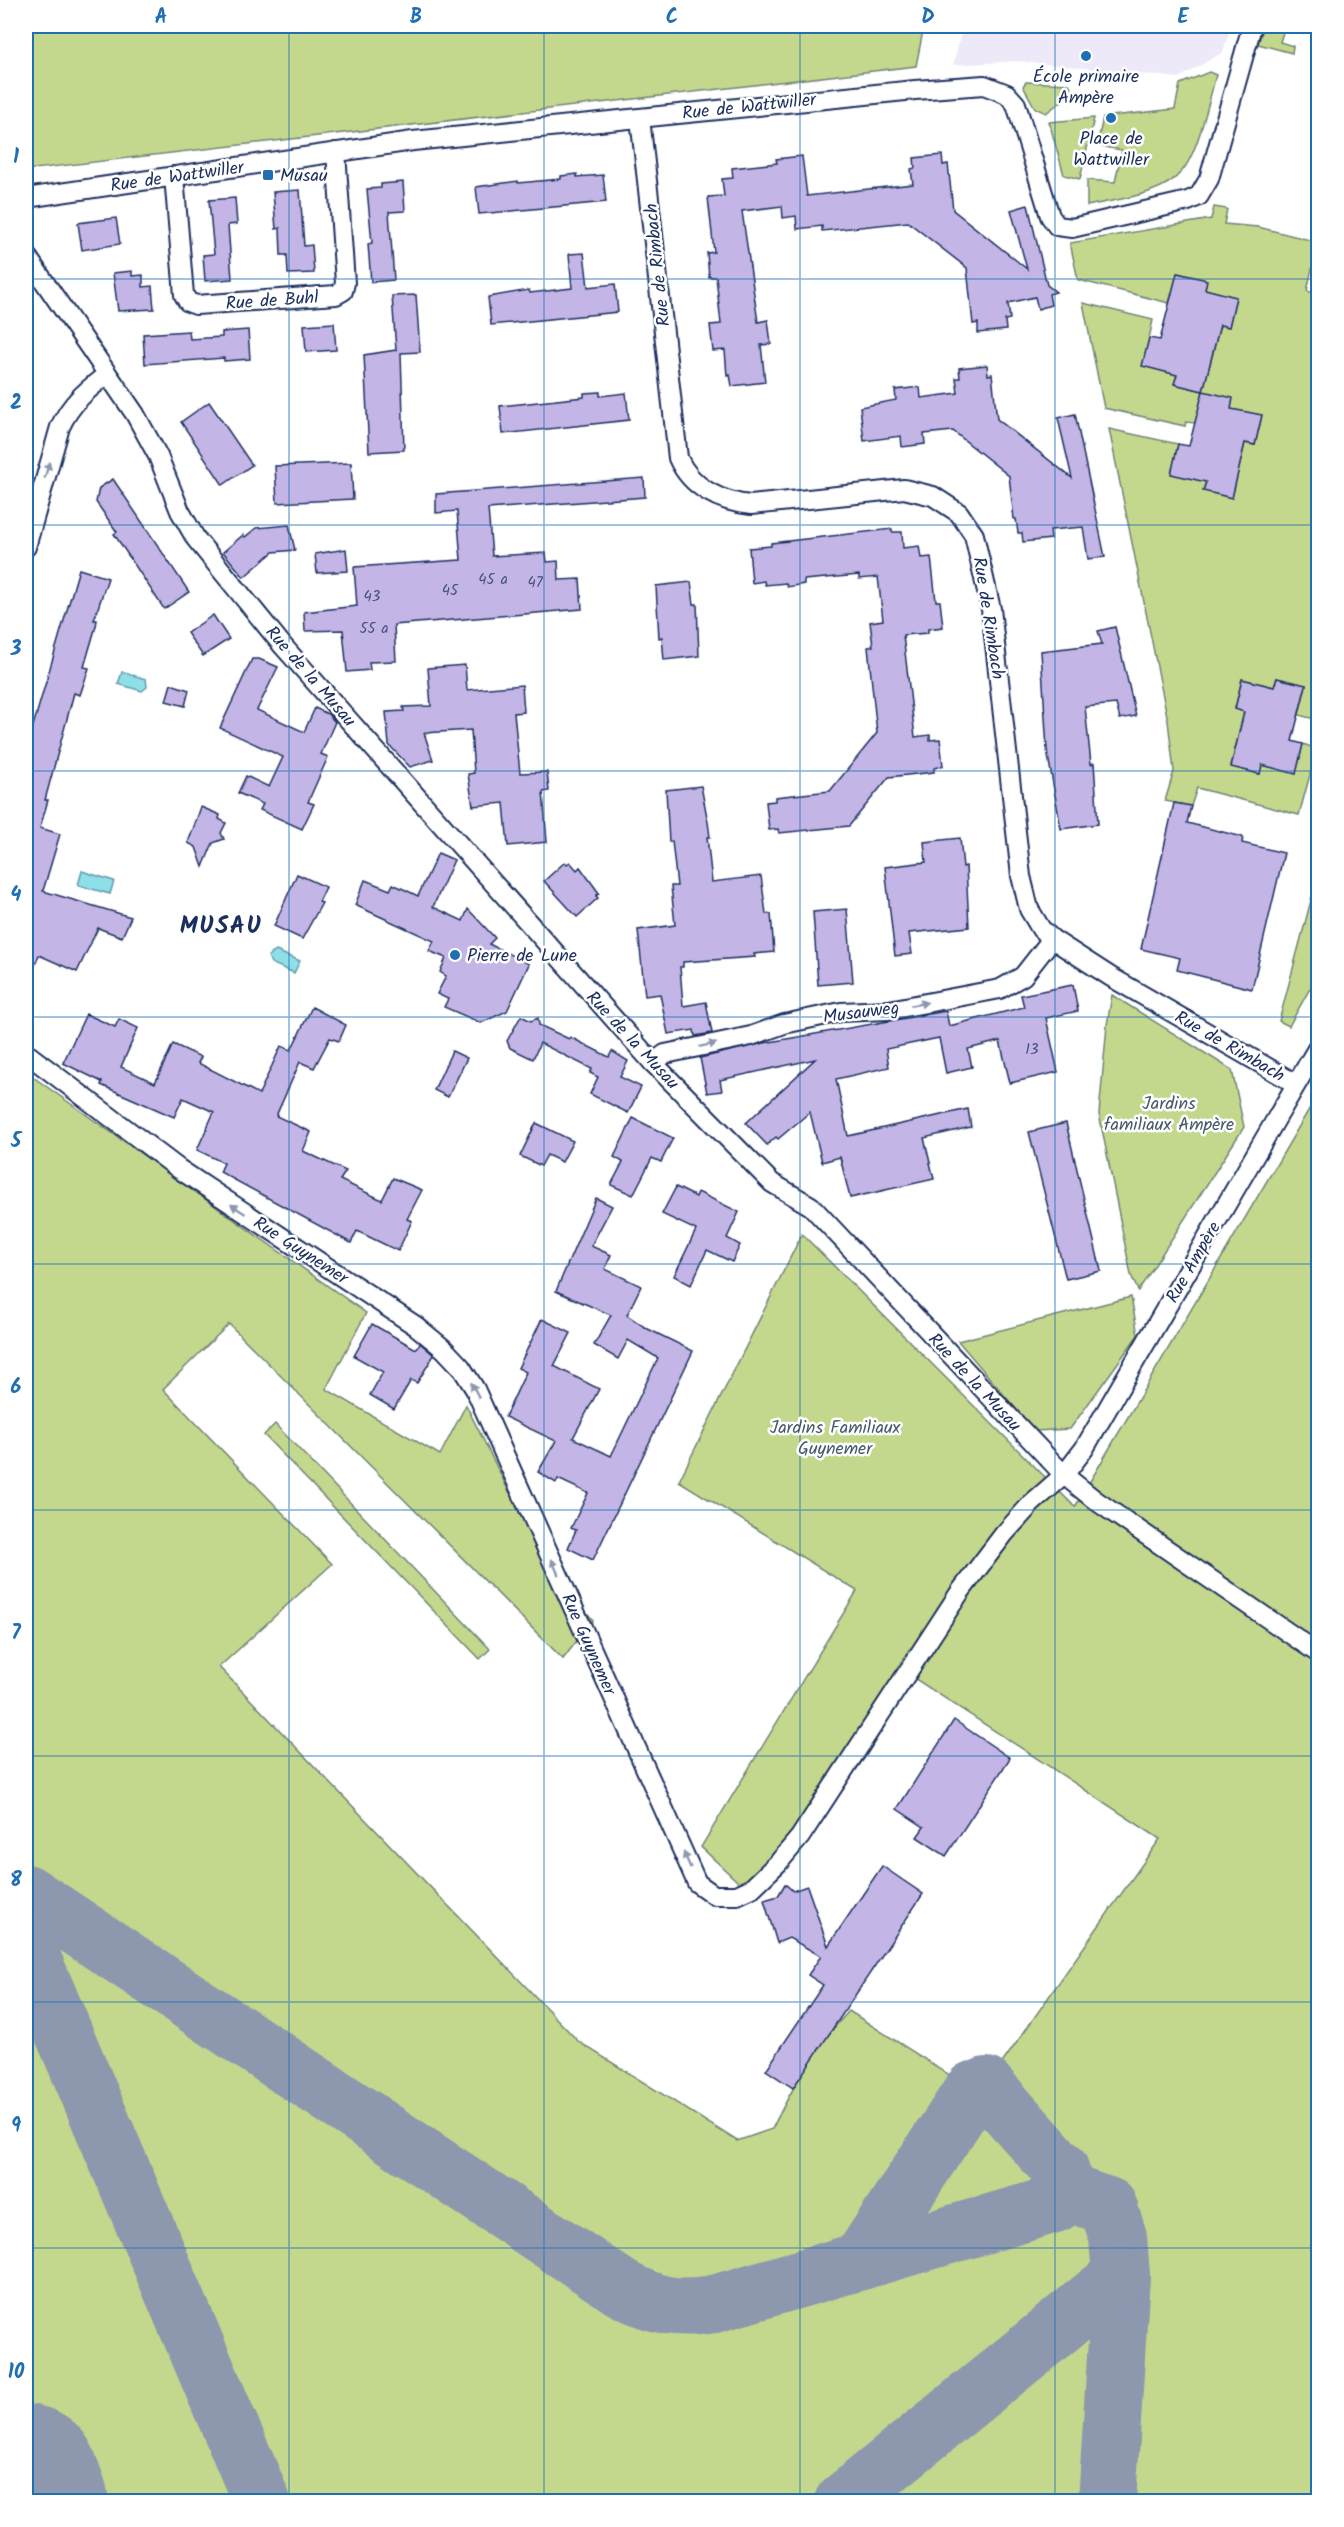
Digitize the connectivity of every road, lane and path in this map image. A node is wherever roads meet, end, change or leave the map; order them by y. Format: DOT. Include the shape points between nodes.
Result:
graph roads {
  1 [pos="1252,26"];
  2 [pos="640,117"];
  3 [pos="336,152"];
  4 [pos="174,176"];
  5 [pos="26,198"];
  6 [pos="26,255"];
  7 [pos="106,375"];
  8 [pos="26,547"];
  9 [pos="1052,939"];
  10 [pos="1318,1047"];
  11 [pos="26,1053"];
  12 [pos="653,1063"];
  13 [pos="1296,1084"];
  14 [pos="1064,1475"];
  15 [pos="1318,1653"];
  1 -- 2 [label="street, Rue de Wattwiller" via="1209,179 1199,196 1072,228 1057,226 1050,216 1016,104 994,87 915,90"];
  2 -- 3 [label="street, Rue de Wattwiller"];
  2 -- 9 [label="street, Rue de Rimbach" via="678,458 683,469 716,498 732,503 751,506 904,489 933,496 959,513 974,536 991,609 1025,898 1034,920"];
  3 -- 4 [label="street, Rue de Wattwiller"];
  3 -- 4 [label="street, Rue de Buhl" via="345,283 343,291 336,295 196,305 188,302 184,295"];
  4 -- 5 [label="street, Rue de Wattwiller"];
  6 -- 7 [label="street, Rue de la Musau"];
  8 -- 7 [label="street, one-way" via="60,427 69,408"];
  7 -- 12 [label="street, Rue de la Musau" via="135,414 196,539 283,646"];
  12 -- 9 [label="street, Musauweg, one-way" via="665,1054 841,1012 889,1010 1000,989 1023,976"];
  9 -- 13 [label="street, Rue de Rimbach"];
  10 -- 13 [label="street, Rue Ampère"];
  14 -- 11 [label="street, Rue Guynemer, one-way" via="1004,1534 960,1592 800,1837 752,1888 737,1895 714,1895 697,1883 475,1389 461,1367 416,1326 179,1169"];
  12 -- 14 [label="street, Rue de la Musau" via="772,1183 811,1206"];
  13 -- 14 [label="street, Rue Ampère" via="1084,1449"];
  14 -- 15 [label="street, Rue de la Musau"];
}
